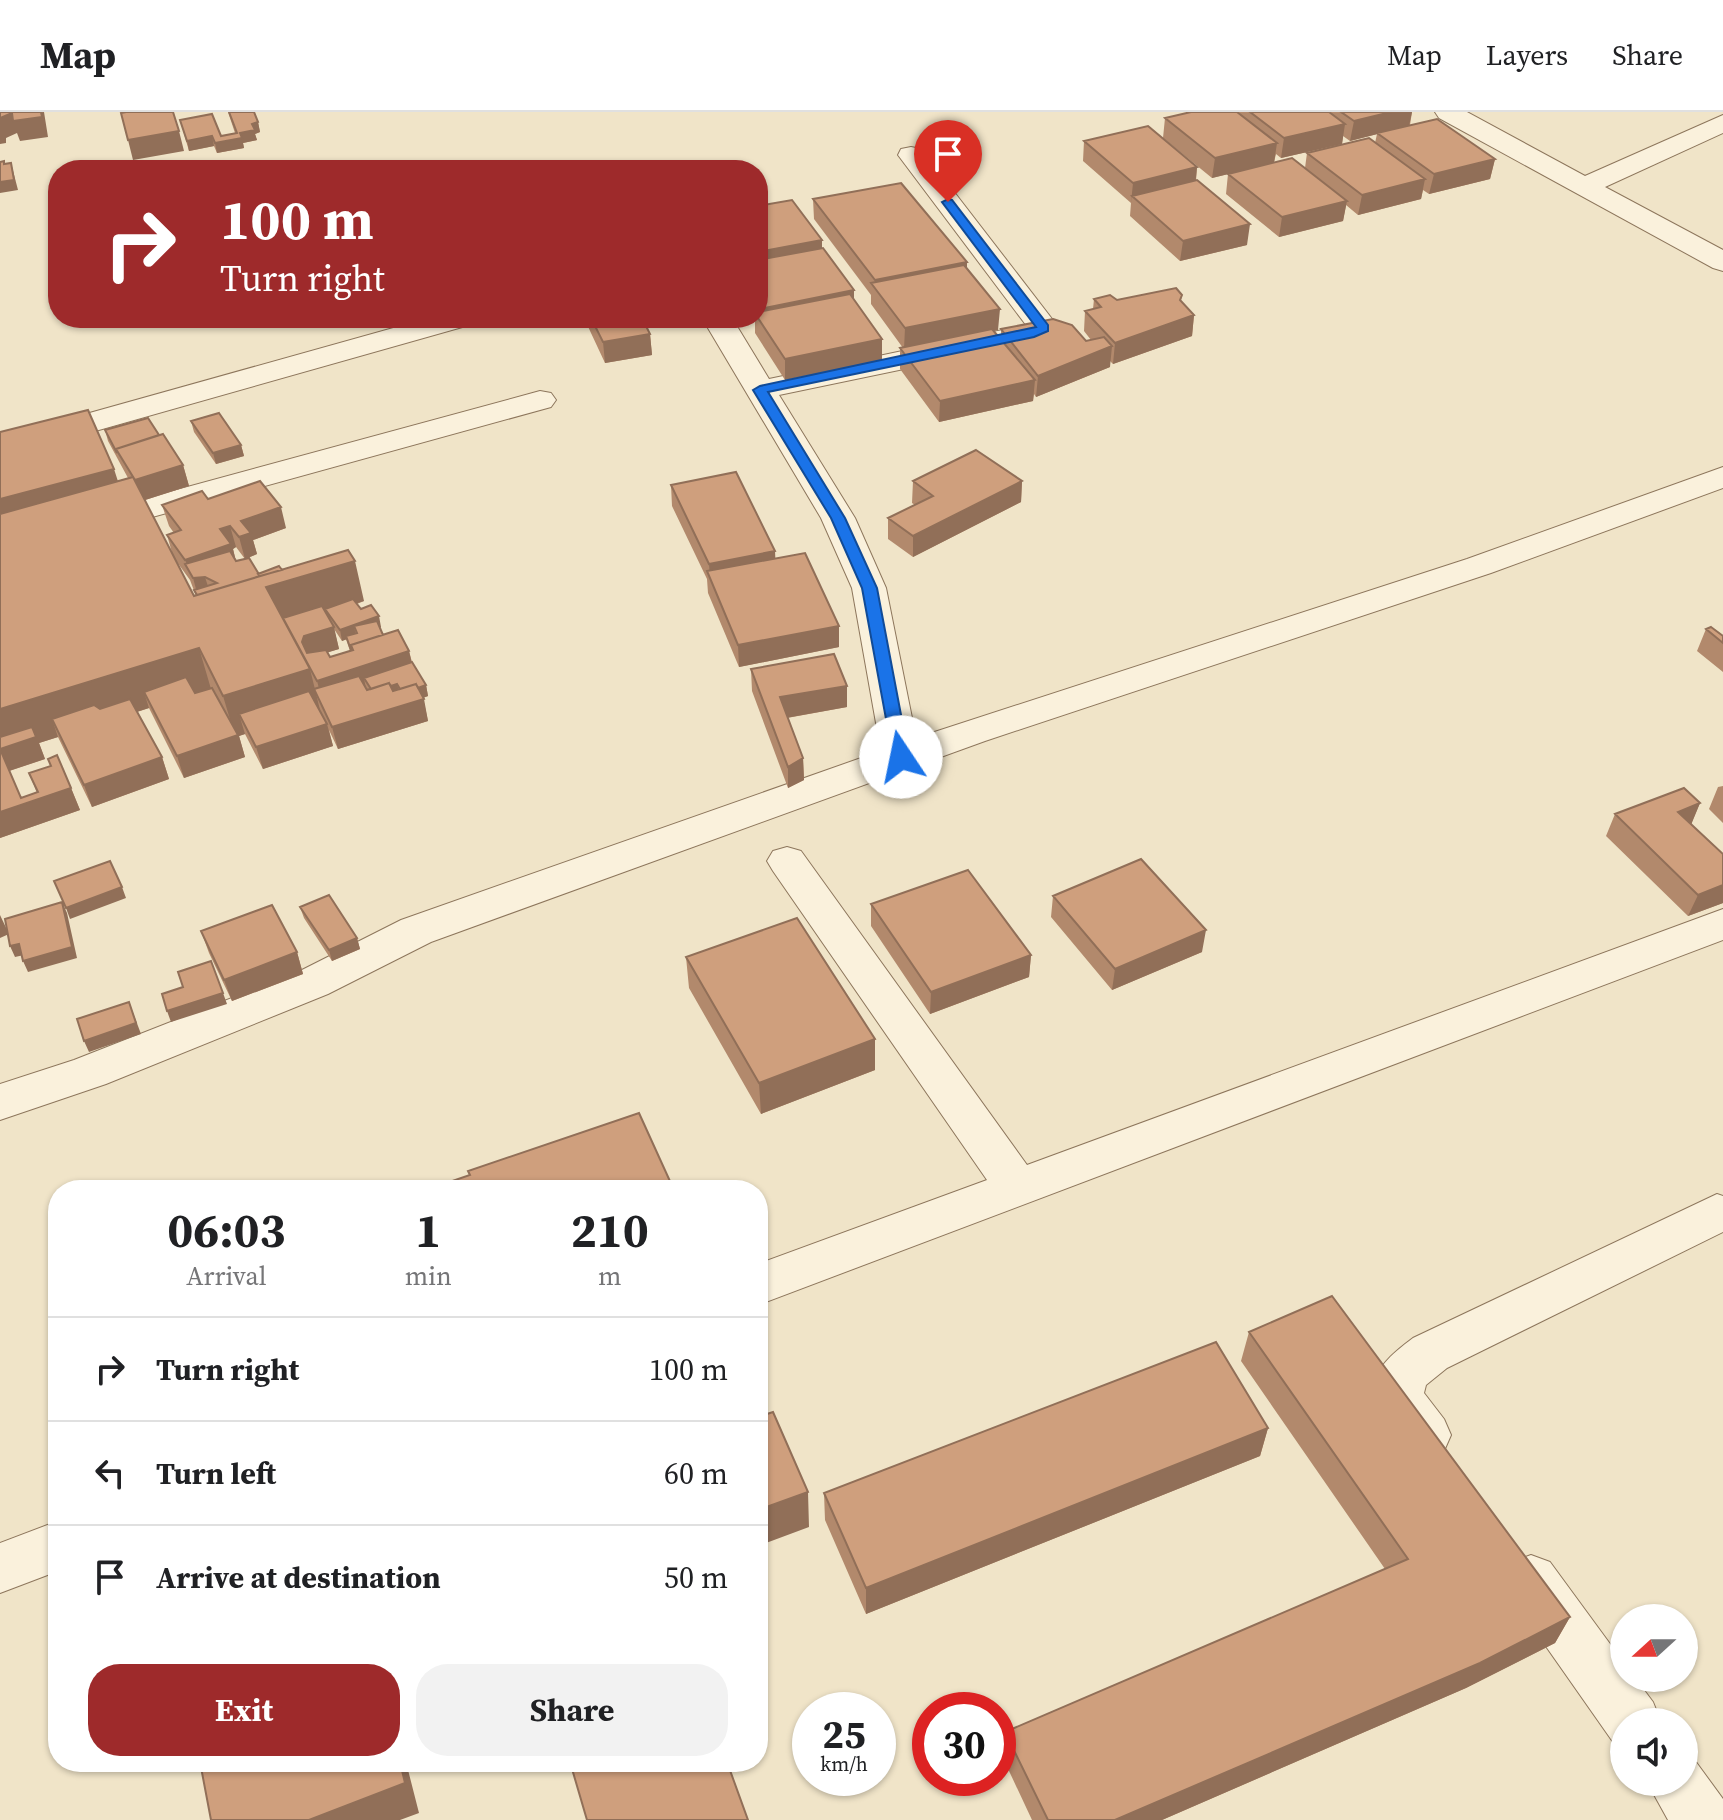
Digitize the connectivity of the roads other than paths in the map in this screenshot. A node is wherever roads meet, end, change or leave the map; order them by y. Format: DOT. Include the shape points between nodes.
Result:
graph roads {
  1 [pos="1448,112"];
  2 [pos="1723,123"];
  3 [pos="911,155"];
  4 [pos="1582,187"];
  5 [pos="1723,262"];
  6 [pos="426,328"];
  7 [pos="723,328"];
  8 [pos="760,390"];
  9 [pos="540,400"];
  10 [pos="0,448"];
  11 [pos="1723,477"];
  12 [pos="0,549"];
  13 [pos="901,757"];
  14 [pos="787,861"];
  15 [pos="1723,924"];
  16 [pos="0,1102"];
  17 [pos="1018,1188"];
  18 [pos="1717,1213"];
  19 [pos="768,1281"];
  20 [pos="1451,1469"];
  21 [pos="1505,1545"];
  22 [pos="48,1550"];
  23 [pos="0,1568"];
  24 [pos="1623,1708"];
  25 [pos="1686,1796"];
  26 [pos="1703,1820"];
  1 -- 4 [label="street"];
  2 -- 4 [label="street"];
  3 -- 8 [label="street" via="1044,328"];
  4 -- 5 [label="street"];
  6 -- 10 [label="street"];
  7 -- 8 [label="street"];
  8 -- 13 [label="street" via="838,518 869,588"];
  9 -- 12 [label="street"];
  11 -- 13 [label="street" via="1479,566"];
  13 -- 16 [label="street" via="416,931 313,983"];
  14 -- 17 [label="street"];
  15 -- 17 [label="street"];
  17 -- 19 [label="street"];
  18 -- 20 [label="street" via="1430,1353 1403,1374 1398,1398"];
  21 -- 24 [label="street"];
  22 -- 23 [label="street"];
  25 -- 26 [label="street"];
}
